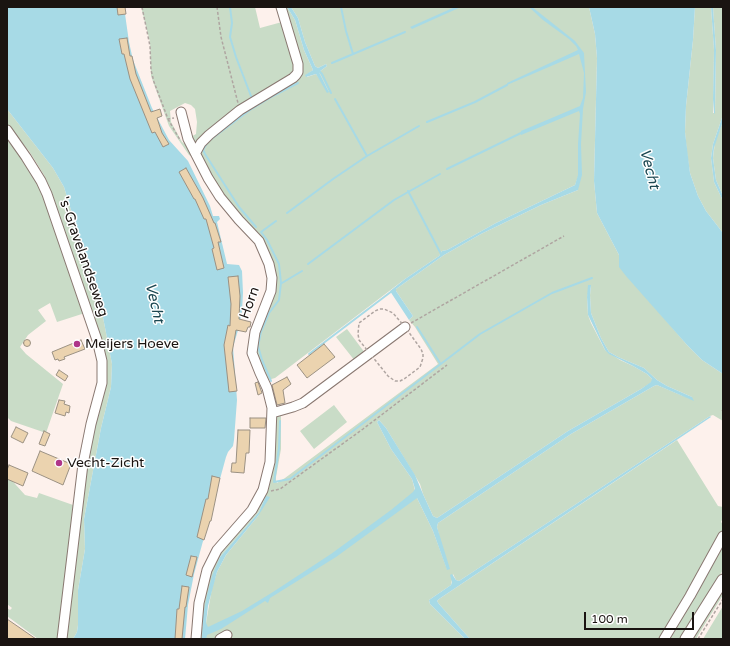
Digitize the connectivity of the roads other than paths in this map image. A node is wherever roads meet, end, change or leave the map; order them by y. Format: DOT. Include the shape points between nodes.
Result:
graph roads {
  1 [pos="281,7"];
  2 [pos="181,114"];
  3 [pos="7,130"];
  4 [pos="196,152"];
  5 [pos="405,327"];
  6 [pos="272,413"];
  7 [pos="723,536"];
  8 [pos="723,580"];
  9 [pos="62,639"];
  10 [pos="196,639"];
  11 [pos="664,639"];
  12 [pos="686,639"];
  1 -- 4 [label="street" via="298,64 298,72 294,78 240,110 201,143"];
  2 -- 4 [label="street, Horn" via="188,139"];
  3 -- 9 [label="street, 's-Gravelandseweg" via="30,163 47,194 102,361 101,391 82,464"];
  4 -- 6 [label="street, Horn" via="220,197 259,241 269,264 271,291 254,332 252,353 267,388"];
  5 -- 6 [label="street" via="303,403"];
  6 -- 10 [label="street, Horn" via="270,462 263,490 252,510 217,550 207,570 199,603"];
  7 -- 11 [label="street"];
  8 -- 12 [label="main road"];
}
